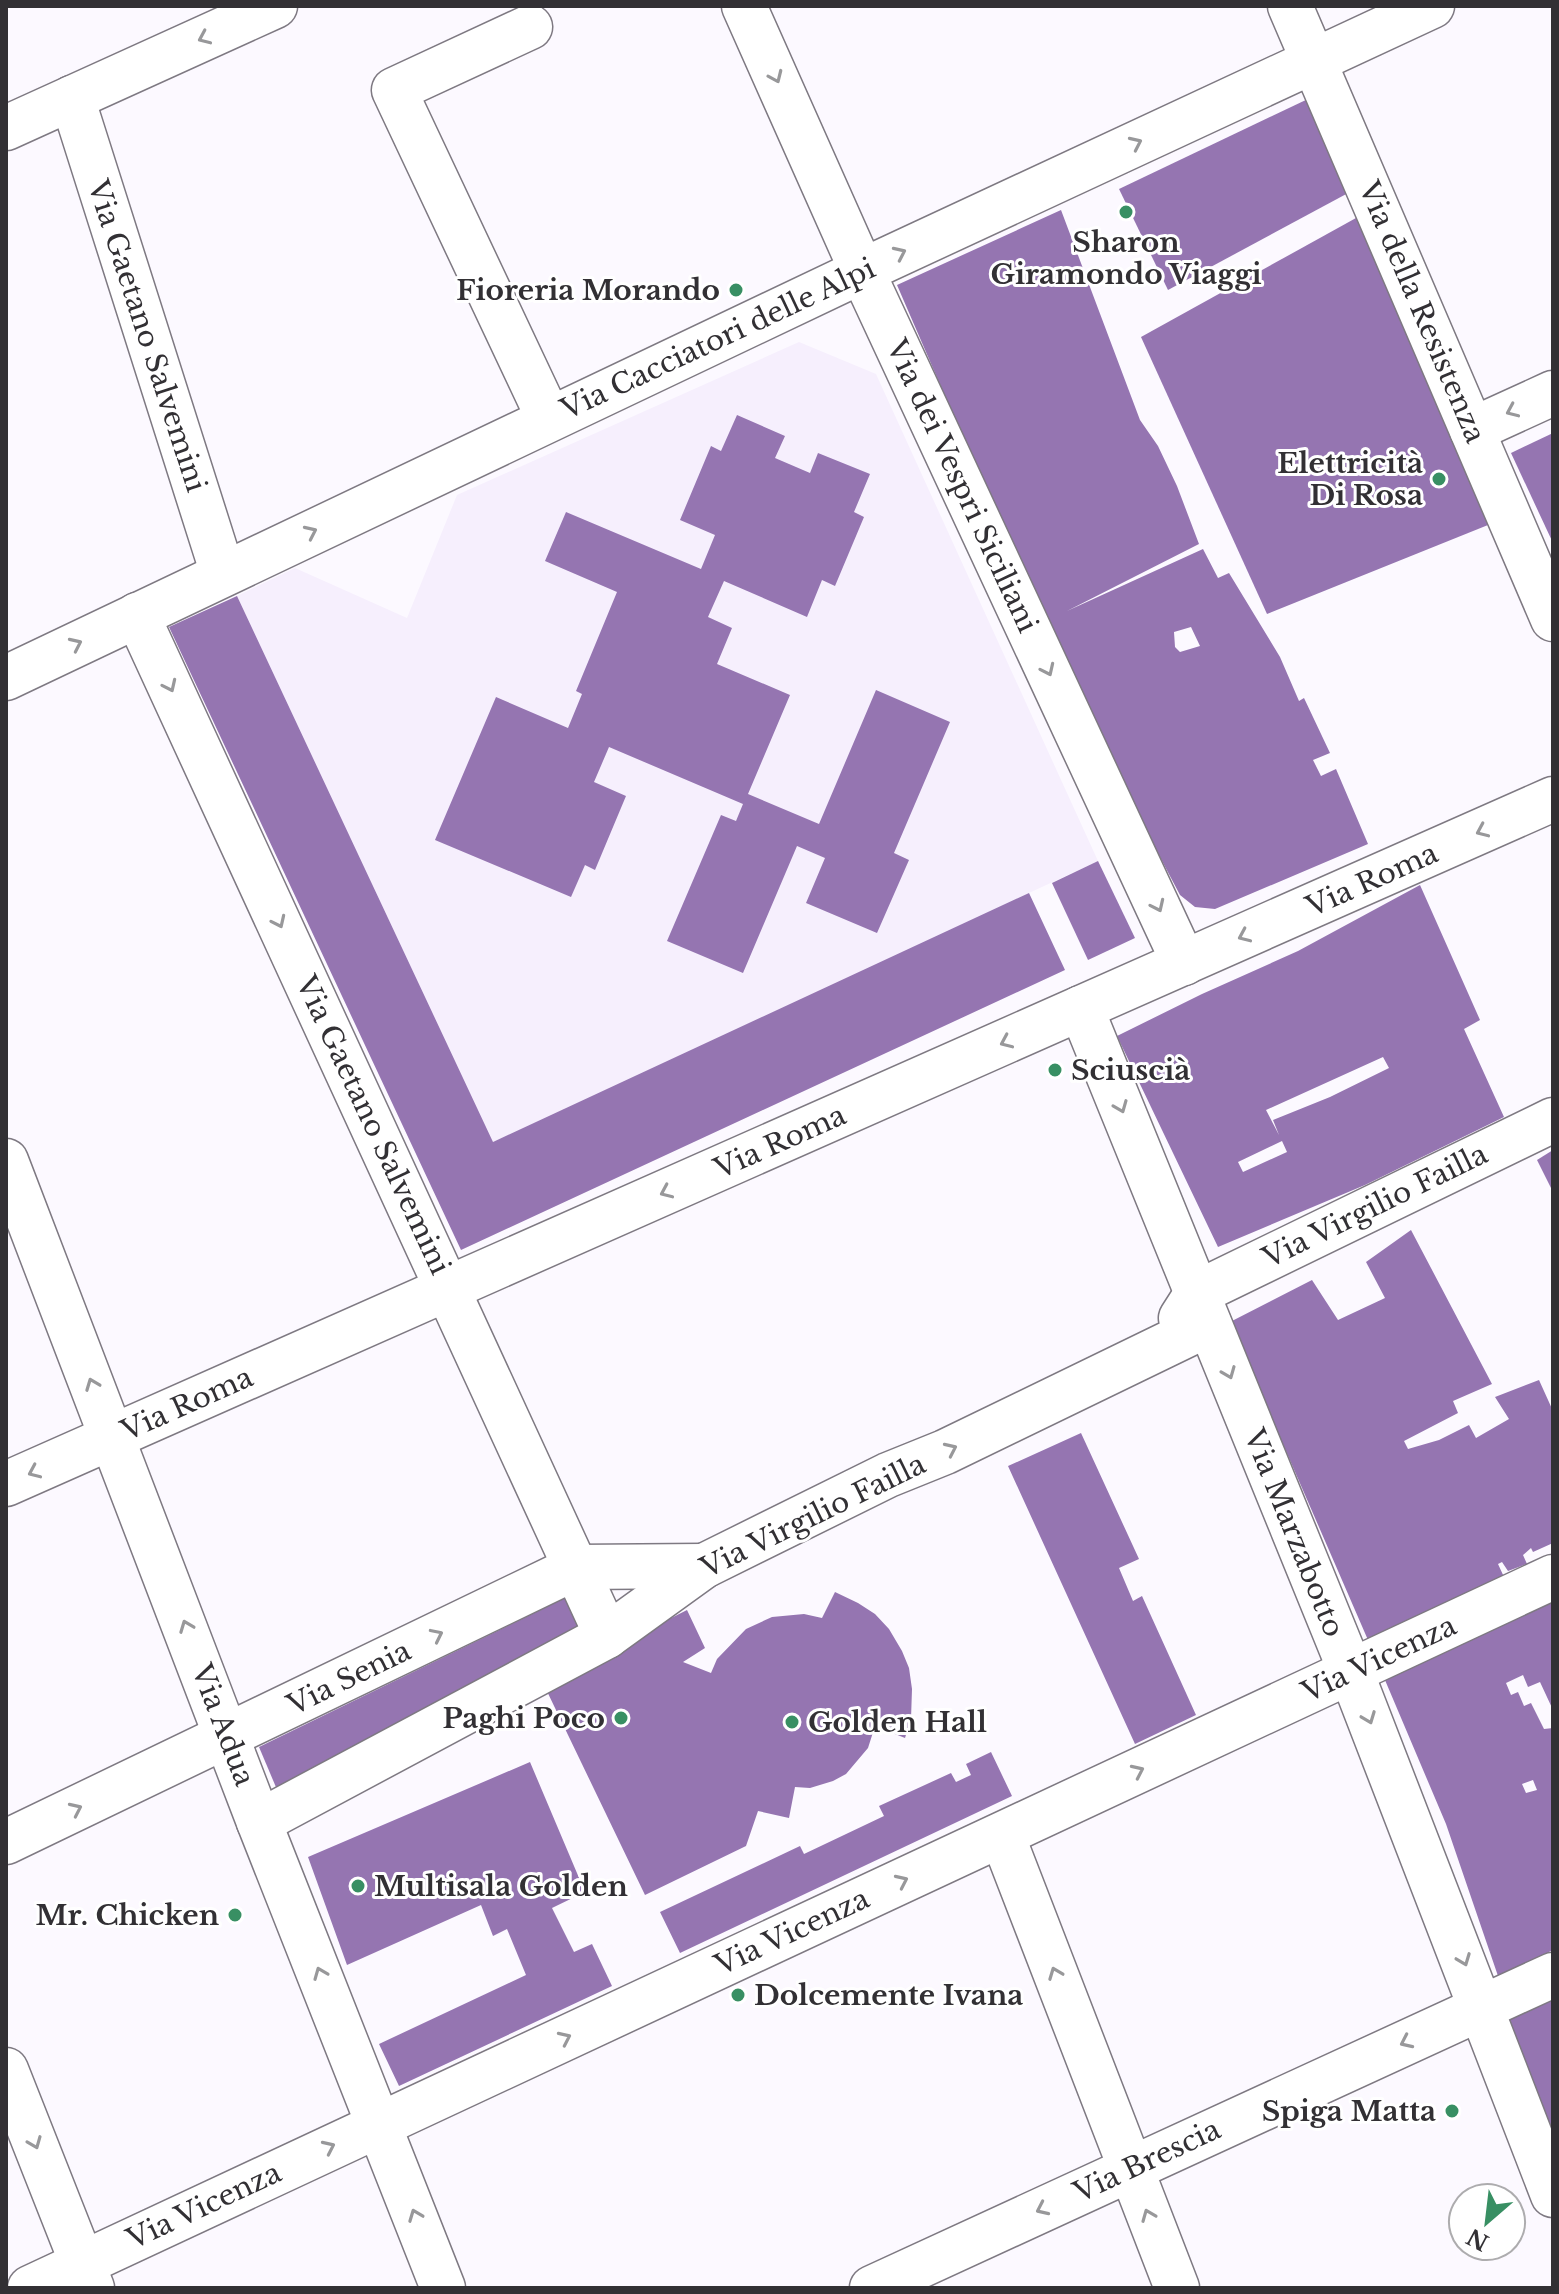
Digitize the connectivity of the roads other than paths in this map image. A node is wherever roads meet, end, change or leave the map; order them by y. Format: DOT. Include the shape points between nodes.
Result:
graph roads {
  1 [pos="275,6"];
  2 [pos="744,6"];
  3 [pos="1290,6"];
  4 [pos="1432,6"];
  5 [pos="530,27"];
  6 [pos="1314,61"];
  7 [pos="72,98"];
  8 [pos="6,128"];
  9 [pos="862,271"];
  10 [pos="1553,393"];
  11 [pos="549,419"];
  12 [pos="1472,430"];
  13 [pos="223,574"];
  14 [pos="137,615"];
  15 [pos="1553,619"];
  16 [pos="6,678"];
  17 [pos="1553,799"];
  18 [pos="1184,963"];
  19 [pos="1081,1008"];
  20 [pos="1553,1120"];
  21 [pos="6,1161"];
  22 [pos="448,1288"];
  23 [pos="1203,1308"];
  24 [pos="113,1437"];
  25 [pos="6,1484"];
  26 [pos="704,1566"];
  27 [pos="577,1567"];
  28 [pos="1553,1577"];
  29 [pos="607,1636"];
  30 [pos="1351,1672"];
  31 [pos="228,1736"];
  32 [pos="259,1822"];
  33 [pos="1002,1835"];
  34 [pos="6,1842"];
  35 [pos="1553,1975"];
  36 [pos="1482,2007"];
  37 [pos="6,2070"];
  38 [pos="379,2124"];
  39 [pos="1130,2169"];
  40 [pos="1553,2195"];
  41 [pos="88,2276"];
  42 [pos="30,2288"];
  43 [pos="443,2288"];
  44 [pos="872,2288"];
  45 [pos="1177,2288"];
  1 -- 7 [label="street, one-way"];
  2 -- 9 [label="street, Via dei Vespri Siciliani, one-way"];
  3 -- 6 [label="street, Via della Resistenza"];
  4 -- 6 [label="street, Via Cacciatori delle Alpi"];
  5 -- 11 [label="street" via="394,90"];
  9 -- 6 [label="street, Via Cacciatori delle Alpi, one-way"];
  6 -- 12 [label="street, Via della Resistenza"];
  7 -- 8 [label="street"];
  7 -- 13 [label="street, Via Gaetano Salvemini"];
  9 -- 11 [label="street, Via Cacciatori delle Alpi"];
  9 -- 18 [label="street, Via dei Vespri Siciliani, one-way"];
  10 -- 12 [label="street, one-way"];
  13 -- 11 [label="street, Via Cacciatori delle Alpi, one-way"];
  12 -- 15 [label="street, Via della Resistenza"];
  13 -- 14 [label="street, Via Cacciatori delle Alpi"];
  16 -- 14 [label="street, Via Cacciatori delle Alpi, one-way"];
  14 -- 22 [label="street, Via Gaetano Salvemini, one-way"];
  17 -- 18 [label="street, Via Roma, one-way"];
  18 -- 19 [label="street, Via Roma"];
  19 -- 22 [label="street, Via Roma, one-way"];
  19 -- 23 [label="street, Via Marzabotto, one-way"];
  20 -- 23 [label="street, Via Virgilio Failla"];
  24 -- 21 [label="street, Via Adua, one-way"];
  22 -- 24 [label="street, Via Roma"];
  22 -- 27 [label="street, Via Gaetano Salvemini"];
  26 -- 23 [label="street, Via Virgilio Failla, one-way" via="1162,1346"];
  23 -- 30 [label="street, Via Marzabotto, one-way"];
  24 -- 25 [label="street, Via Roma, one-way"];
  31 -- 24 [label="street, Via Adua, one-way"];
  26 -- 27 [label="street, Via Senia"];
  26 -- 29 [label="street, Via Virgilio Failla"];
  27 -- 29 [label="street, Via Gaetano Salvemini"];
  31 -- 27 [label="street, Via Senia, one-way"];
  28 -- 30 [label="street, Via Vicenza"];
  29 -- 32 [label="street, Via Virgilio Failla"];
  33 -- 30 [label="street, Via Vicenza, one-way"];
  30 -- 36 [label="street, Via Marzabotto, one-way"];
  31 -- 32 [label="street, Via Adua"];
  34 -- 31 [label="street, Via Senia, one-way"];
  38 -- 32 [label="street, Via Adua, one-way"];
  38 -- 33 [label="street, Via Vicenza, one-way"];
  39 -- 33 [label="street, one-way"];
  35 -- 36 [label="street, Via Brescia"];
  36 -- 39 [label="street, Via Brescia, one-way"];
  36 -- 40 [label="street, Via Marzabotto"];
  37 -- 41 [label="street, one-way"];
  41 -- 38 [label="street, Via Vicenza, one-way"];
  43 -- 38 [label="street, Via Adua, one-way"];
  39 -- 44 [label="street, Via Brescia, one-way"];
  45 -- 39 [label="street, one-way"];
  41 -- 42 [label="street, Via Vicenza"];
}
